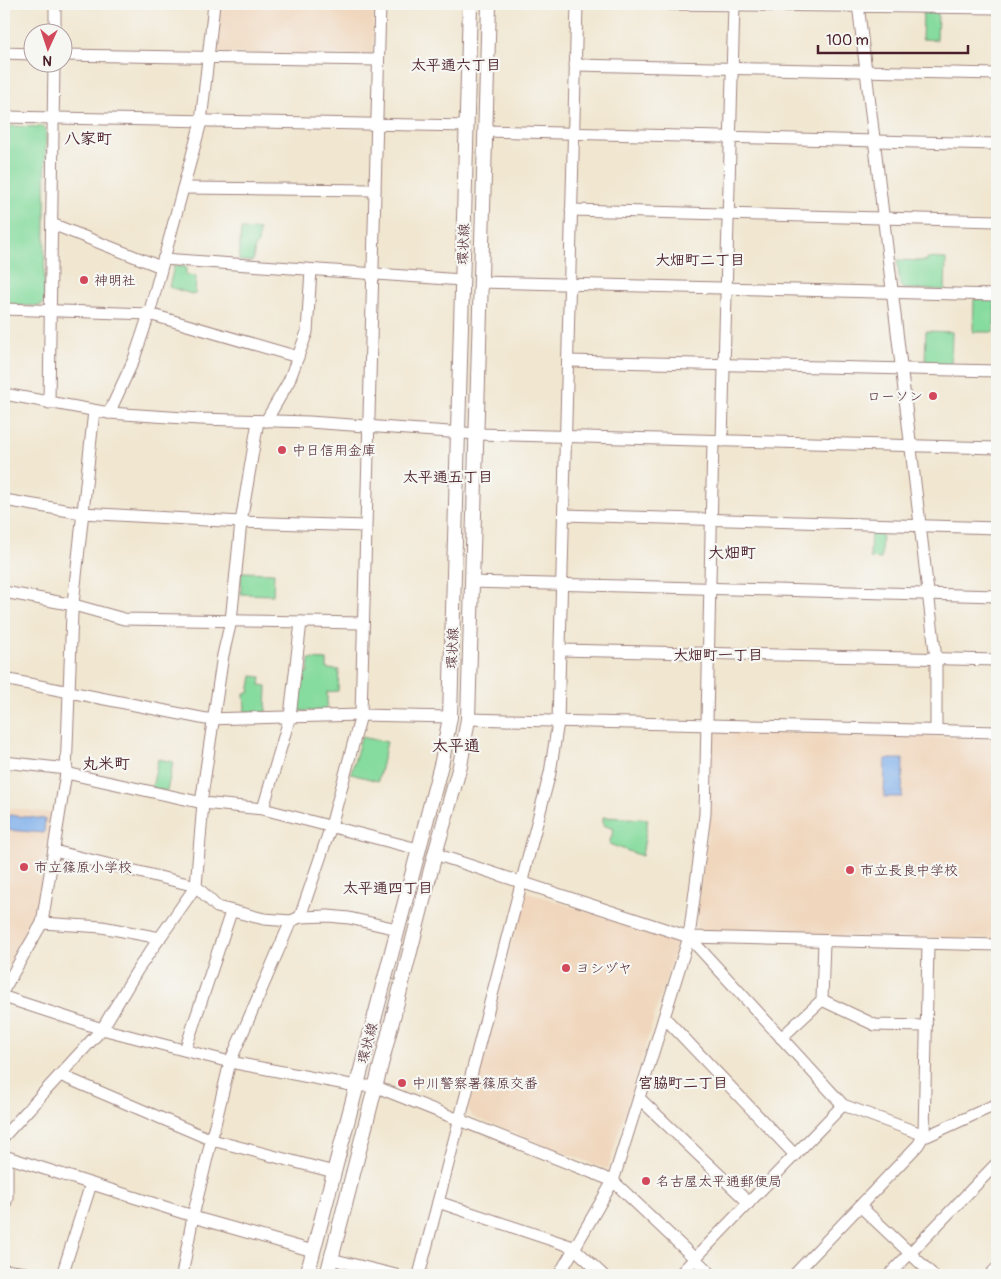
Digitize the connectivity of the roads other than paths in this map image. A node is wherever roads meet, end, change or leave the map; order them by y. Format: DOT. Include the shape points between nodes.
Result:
graph roads {
  1 [pos="55,4"];
  2 [pos="214,4"];
  3 [pos="380,4"];
  4 [pos="470,4"];
  5 [pos="489,4"];
  6 [pos="577,4"];
  7 [pos="670,4"];
  8 [pos="734,4"];
  9 [pos="858,5"];
  10 [pos="997,8"];
  11 [pos="55,22"];
  12 [pos="4,53"];
  13 [pos="22,54"];
  14 [pos="72,54"];
  15 [pos="208,57"];
  16 [pos="378,60"];
  17 [pos="575,65"];
  18 [pos="732,68"];
  19 [pos="864,71"];
  20 [pos="54,72"];
  21 [pos="997,74"];
  22 [pos="4,117"];
  23 [pos="54,118"];
  24 [pos="201,122"];
  25 [pos="376,125"];
  26 [pos="467,126"];
  27 [pos="484,131"];
  28 [pos="573,133"];
  29 [pos="729,137"];
  30 [pos="874,141"];
  31 [pos="997,144"];
  32 [pos="183,188"];
  33 [pos="375,190"];
  34 [pos="571,210"];
  35 [pos="727,214"];
  36 [pos="882,218"];
  37 [pos="997,221"];
  38 [pos="52,224"];
  39 [pos="162,263"];
  40 [pos="311,270"];
  41 [pos="373,276"];
  42 [pos="462,280"];
  43 [pos="481,282"];
  44 [pos="570,284"];
  45 [pos="726,288"];
  46 [pos="892,292"];
  47 [pos="997,295"];
  48 [pos="4,309"];
  49 [pos="51,310"];
  50 [pos="148,314"];
  51 [pos="298,358"];
  52 [pos="568,361"];
  53 [pos="724,364"];
  54 [pos="901,368"];
  55 [pos="997,370"];
  56 [pos="4,394"];
  57 [pos="50,403"];
  58 [pos="94,411"];
  59 [pos="109,413"];
  60 [pos="262,421"];
  61 [pos="368,427"];
  62 [pos="458,433"];
  63 [pos="477,434"];
  64 [pos="566,438"];
  65 [pos="718,441"];
  66 [pos="910,446"];
  67 [pos="997,448"];
  68 [pos="4,500"];
  69 [pos="82,513"];
  70 [pos="564,515"];
  71 [pos="711,520"];
  72 [pos="241,522"];
  73 [pos="365,526"];
  74 [pos="919,526"];
  75 [pos="997,528"];
  76 [pos="472,582"];
  77 [pos="562,585"];
  78 [pos="710,589"];
  79 [pos="4,592"];
  80 [pos="929,594"];
  81 [pos="997,596"];
  82 [pos="74,605"];
  83 [pos="231,621"];
  84 [pos="301,622"];
  85 [pos="363,623"];
  86 [pos="560,650"];
  87 [pos="708,653"];
  88 [pos="936,659"];
  89 [pos="997,660"];
  90 [pos="4,679"];
  91 [pos="70,693"];
  92 [pos="361,715"];
  93 [pos="290,716"];
  94 [pos="214,717"];
  95 [pos="450,717"];
  96 [pos="468,719"];
  97 [pos="558,722"];
  98 [pos="706,724"];
  99 [pos="936,730"];
  100 [pos="997,732"];
  101 [pos="4,762"];
  102 [pos="66,771"];
  103 [pos="202,803"];
  104 [pos="263,809"];
  105 [pos="331,826"];
  106 [pos="418,849"];
  107 [pos="54,850"];
  108 [pos="435,854"];
  109 [pos="522,881"];
  110 [pos="196,886"];
  111 [pos="231,912"];
  112 [pos="296,919"];
  113 [pos="42,923"];
  114 [pos="397,929"];
  115 [pos="689,937"];
  116 [pos="160,938"];
  117 [pos="824,941"];
  118 [pos="928,944"];
  119 [pos="997,945"];
  120 [pos="4,989"];
  121 [pos="4,998"];
  122 [pos="822,1000"];
  123 [pos="664,1017"];
  124 [pos="926,1026"];
  125 [pos="102,1029"];
  126 [pos="781,1038"];
  127 [pos="185,1050"];
  128 [pos="230,1062"];
  129 [pos="60,1075"];
  130 [pos="356,1086"];
  131 [pos="374,1086"];
  132 [pos="639,1098"];
  133 [pos="997,1104"];
  134 [pos="843,1106"];
  135 [pos="460,1120"];
  136 [pos="924,1135"];
  137 [pos="4,1136"];
  138 [pos="212,1140"];
  139 [pos="795,1155"];
  140 [pos="5,1157"];
  141 [pos="997,1163"];
  142 [pos="334,1172"];
  143 [pos="613,1181"];
  144 [pos="91,1184"];
  145 [pos="438,1202"];
  146 [pos="749,1203"];
  147 [pos="860,1206"];
  148 [pos="4,1210"];
  149 [pos="193,1216"];
  150 [pos="573,1247"];
  151 [pos="313,1251"];
  152 [pos="910,1254"];
  153 [pos="331,1258"];
  154 [pos="695,1259"];
  155 [pos="997,1268"];
  156 [pos="4,1270"];
  157 [pos="40,1275"];
  158 [pos="62,1275"];
  159 [pos="182,1275"];
  160 [pos="307,1275"];
  161 [pos="327,1275"];
  162 [pos="396,1275"];
  163 [pos="419,1275"];
  164 [pos="559,1275"];
  165 [pos="603,1275"];
  166 [pos="679,1275"];
  167 [pos="712,1275"];
  168 [pos="794,1275"];
  169 [pos="890,1275"];
  170 [pos="932,1275"];
  171 [pos="990,1275"];
  1 -- 11 [label="street"];
  2 -- 15 [label="street"];
  3 -- 16 [label="street"];
  4 -- 26 [label="main road, 環状線"];
  5 -- 27 [label="main road, 環状線"];
  6 -- 17 [label="street"];
  7 -- 8 [label="street"];
  8 -- 9 [label="street"];
  8 -- 18 [label="street"];
  9 -- 10 [label="street"];
  9 -- 19 [label="street"];
  12 -- 13 [label="street"];
  14 -- 15 [label="street"];
  15 -- 16 [label="street"];
  15 -- 24 [label="street"];
  16 -- 25 [label="street"];
  17 -- 18 [label="street"];
  17 -- 28 [label="street"];
  18 -- 19 [label="street"];
  18 -- 29 [label="street"];
  19 -- 21 [label="street"];
  19 -- 30 [label="street"];
  20 -- 23 [label="street"];
  22 -- 23 [label="street"];
  23 -- 24 [label="street"];
  23 -- 38 [label="street"];
  24 -- 25 [label="street"];
  24 -- 32 [label="street"];
  25 -- 26 [label="street"];
  25 -- 33 [label="street"];
  26 -- 42 [label="main road, 環状線"];
  27 -- 28 [label="street"];
  27 -- 43 [label="main road, 環状線"];
  28 -- 29 [label="street"];
  28 -- 34 [label="street"];
  29 -- 30 [label="street"];
  29 -- 35 [label="street"];
  30 -- 31 [label="street"];
  30 -- 36 [label="street"];
  32 -- 33 [label="street"];
  32 -- 39 [label="street"];
  33 -- 41 [label="street"];
  34 -- 35 [label="street"];
  34 -- 44 [label="street"];
  35 -- 36 [label="street"];
  35 -- 45 [label="street"];
  36 -- 37 [label="street"];
  36 -- 46 [label="street"];
  38 -- 39 [label="street"];
  38 -- 49 [label="street"];
  39 -- 40 [label="street"];
  39 -- 50 [label="street"];
  40 -- 41 [label="street"];
  40 -- 51 [label="street" via="307,332"];
  41 -- 42 [label="street"];
  41 -- 61 [label="street"];
  42 -- 62 [label="main road, 環状線"];
  43 -- 44 [label="street"];
  43 -- 63 [label="main road, 環状線"];
  44 -- 45 [label="street"];
  44 -- 52 [label="street"];
  45 -- 46 [label="street"];
  45 -- 53 [label="street"];
  46 -- 47 [label="street"];
  46 -- 54 [label="street"];
  48 -- 49 [label="street"];
  49 -- 50 [label="street"];
  49 -- 57 [label="street"];
  50 -- 51 [label="street"];
  50 -- 59 [label="street" via="134,359"];
  51 -- 60 [label="street" via="289,381"];
  52 -- 53 [label="street"];
  52 -- 64 [label="street"];
  53 -- 54 [label="street"];
  53 -- 65 [label="street"];
  54 -- 55 [label="street"];
  54 -- 66 [label="street"];
  56 -- 57 [label="street"];
  57 -- 58 [label="street"];
  58 -- 59 [label="street"];
  58 -- 69 [label="street"];
  59 -- 60 [label="street"];
  60 -- 61 [label="street"];
  60 -- 72 [label="street"];
  61 -- 62 [label="street"];
  61 -- 73 [label="street"];
  62 -- 63 [label="street"];
  62 -- 95 [label="main road, 環状線"];
  63 -- 64 [label="street"];
  63 -- 76 [label="main road, 環状線"];
  64 -- 65 [label="street"];
  64 -- 70 [label="street"];
  65 -- 66 [label="street"];
  65 -- 71 [label="street"];
  66 -- 67 [label="street"];
  66 -- 74 [label="street"];
  68 -- 69 [label="street"];
  69 -- 72 [label="street"];
  69 -- 82 [label="street"];
  70 -- 71 [label="street"];
  70 -- 77 [label="street"];
  71 -- 74 [label="street"];
  71 -- 78 [label="street"];
  72 -- 73 [label="street"];
  72 -- 83 [label="street"];
  73 -- 85 [label="street"];
  74 -- 75 [label="street"];
  74 -- 80 [label="street"];
  76 -- 77 [label="street"];
  76 -- 96 [label="main road, 環状線"];
  77 -- 78 [label="street"];
  77 -- 86 [label="street"];
  78 -- 80 [label="street"];
  78 -- 87 [label="street"];
  79 -- 82 [label="street"];
  80 -- 81 [label="street"];
  80 -- 88 [label="street"];
  82 -- 83 [label="street" via="124,619"];
  82 -- 91 [label="street"];
  83 -- 84 [label="street"];
  83 -- 94 [label="street"];
  84 -- 85 [label="street"];
  84 -- 93 [label="street"];
  85 -- 92 [label="street"];
  86 -- 87 [label="street"];
  86 -- 97 [label="street"];
  87 -- 88 [label="street"];
  87 -- 98 [label="street"];
  88 -- 89 [label="street"];
  88 -- 99 [label="street"];
  90 -- 91 [label="street"];
  91 -- 94 [label="street" via="206,719"];
  91 -- 102 [label="street"];
  92 -- 93 [label="street"];
  92 -- 95 [label="street"];
  92 -- 105 [label="street"];
  93 -- 94 [label="street"];
  93 -- 104 [label="street"];
  94 -- 103 [label="street"];
  95 -- 106 [label="main road, 環状線" via="442,761"];
  96 -- 97 [label="street"];
  96 -- 108 [label="main road, 環状線" via="460,766"];
  97 -- 98 [label="street"];
  97 -- 109 [label="street" via="550,773"];
  98 -- 99 [label="street"];
  98 -- 115 [label="street" via="705,814"];
  99 -- 100 [label="street"];
  101 -- 102 [label="street"];
  102 -- 103 [label="street"];
  102 -- 107 [label="street"];
  103 -- 104 [label="street"];
  103 -- 110 [label="street"];
  104 -- 105 [label="street"];
  105 -- 106 [label="street"];
  105 -- 112 [label="street"];
  106 -- 114 [label="main road, 環状線"];
  107 -- 110 [label="street"];
  107 -- 113 [label="street"];
  108 -- 109 [label="street"];
  108 -- 131 [label="main road, 環状線"];
  109 -- 115 [label="street"];
  109 -- 135 [label="street"];
  110 -- 111 [label="street" via="217,907"];
  110 -- 116 [label="street"];
  111 -- 112 [label="street" via="264,919"];
  111 -- 127 [label="street"];
  112 -- 114 [label="street" via="349,918"];
  112 -- 128 [label="street"];
  113 -- 116 [label="street" via="102,927"];
  113 -- 120 [label="street"];
  114 -- 130 [label="main road, 環状線"];
  115 -- 117 [label="street"];
  115 -- 123 [label="street"];
  115 -- 126 [label="street"];
  116 -- 125 [label="street"];
  117 -- 118 [label="street"];
  117 -- 122 [label="street"];
  118 -- 119 [label="street"];
  118 -- 124 [label="street"];
  121 -- 125 [label="street"];
  122 -- 124 [label="street" via="875,1025"];
  122 -- 126 [label="street"];
  123 -- 132 [label="street"];
  123 -- 139 [label="street"];
  124 -- 136 [label="street"];
  125 -- 127 [label="street"];
  125 -- 129 [label="street"];
  126 -- 134 [label="street"];
  127 -- 128 [label="street"];
  128 -- 130 [label="street"];
  128 -- 138 [label="street"];
  129 -- 137 [label="street"];
  129 -- 138 [label="street"];
  130 -- 131 [label="street"];
  130 -- 142 [label="main road, 環状線"];
  131 -- 135 [label="street"];
  131 -- 153 [label="main road, 環状線"];
  132 -- 143 [label="street"];
  132 -- 146 [label="street"];
  133 -- 136 [label="street"];
  134 -- 136 [label="street"];
  134 -- 139 [label="street"];
  135 -- 143 [label="street"];
  135 -- 145 [label="street"];
  136 -- 147 [label="street"];
  138 -- 142 [label="street"];
  138 -- 149 [label="street"];
  139 -- 146 [label="street"];
  140 -- 144 [label="street"];
  140 -- 148 [label="street" via="7,1197"];
  141 -- 152 [label="street"];
  142 -- 151 [label="main road, 環状線"];
  143 -- 150 [label="street"];
  143 -- 154 [label="street"];
  144 -- 149 [label="street"];
  144 -- 158 [label="street"];
  145 -- 150 [label="street"];
  145 -- 163 [label="street"];
  146 -- 154 [label="street"];
  147 -- 152 [label="street"];
  147 -- 168 [label="street"];
  149 -- 151 [label="street"];
  149 -- 159 [label="street"];
  150 -- 164 [label="street"];
  150 -- 165 [label="street"];
  151 -- 160 [label="main road, 環状線"];
  152 -- 169 [label="street"];
  152 -- 170 [label="street"];
  153 -- 161 [label="main road, 環状線"];
  153 -- 162 [label="street"];
  154 -- 166 [label="street"];
  154 -- 167 [label="street"];
  155 -- 171 [label="street"];
  156 -- 157 [label="street"];
}
